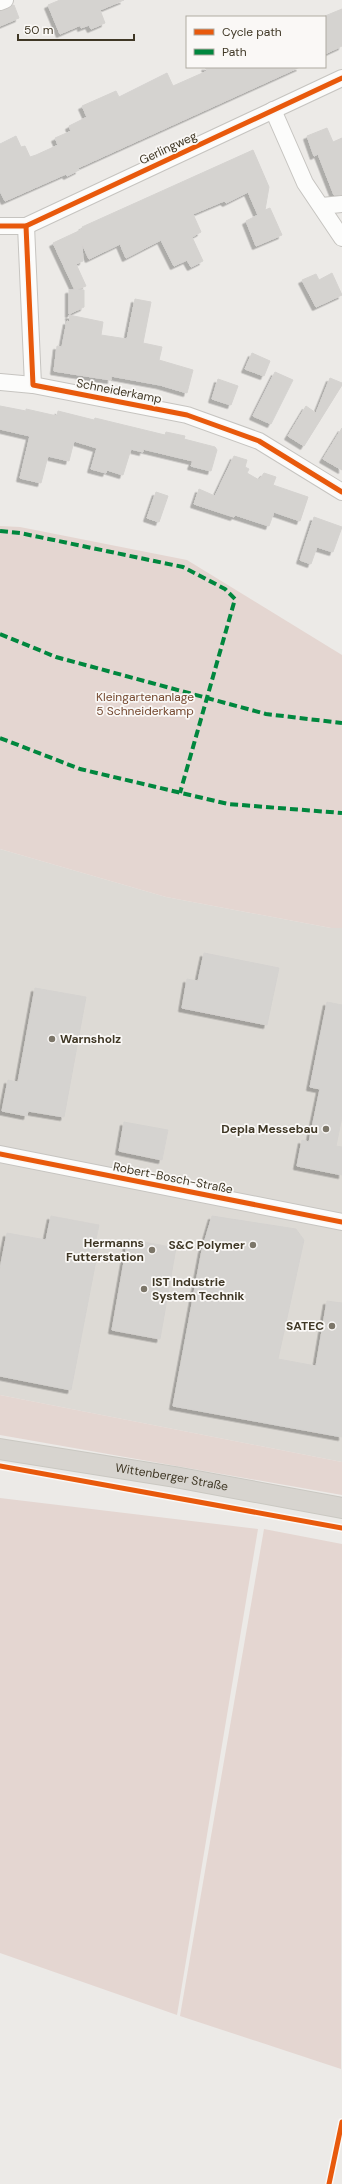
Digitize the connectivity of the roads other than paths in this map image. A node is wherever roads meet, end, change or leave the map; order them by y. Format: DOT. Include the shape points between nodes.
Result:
graph roads {
  1 [pos="5,0"];
  2 [pos="0,2"];
  3 [pos="342,78"];
  4 [pos="273,110"];
  5 [pos="342,204"];
  6 [pos="322,206"];
  7 [pos="0,226"];
  8 [pos="26,226"];
  9 [pos="342,238"];
  10 [pos="0,382"];
  11 [pos="33,385"];
  12 [pos="342,492"];
  13 [pos="0,1154"];
  14 [pos="342,1222"];
  15 [pos="0,1449"];
  16 [pos="342,1508"];
  1 -- 2 [label="street"];
  3 -- 4 [label="street, Gerlingweg"];
  4 -- 6 [label="street" via="305,183"];
  4 -- 8 [label="street, Gerlingweg"];
  5 -- 6 [label="street"];
  6 -- 9 [label="street"];
  7 -- 8 [label="street, Gerlingweg"];
  8 -- 11 [label="street"];
  10 -- 11 [label="street, Schneiderkamp"];
  11 -- 12 [label="street, Schneiderkamp" via="187,415 260,441"];
  13 -- 14 [label="street, Robert-Bosch-Straße"];
  15 -- 16 [label="main road, Wittenberger Straße" via="175,1477"];
}
